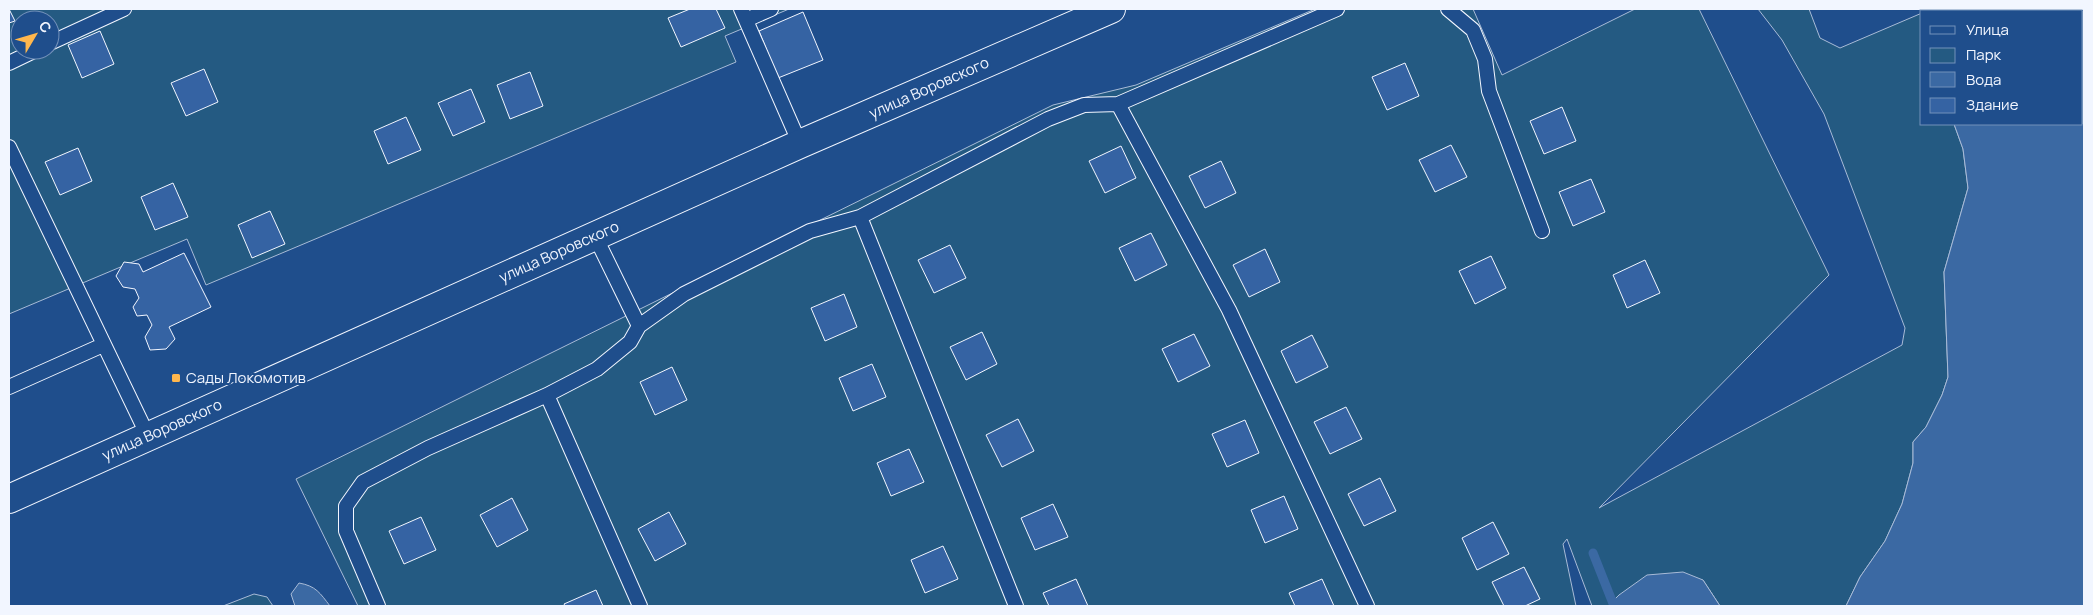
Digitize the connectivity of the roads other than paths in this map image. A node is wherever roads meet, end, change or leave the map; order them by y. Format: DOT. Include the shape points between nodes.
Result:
graph roads {
  1 [pos="124,9"];
  2 [pos="771,9"];
  3 [pos="1112,9"];
  4 [pos="1337,9"];
  5 [pos="1448,9"];
  6 [pos="744,14"];
  7 [pos="60,38"];
  8 [pos="1118,104"];
  9 [pos="800,144"];
  10 [pos="9,147"];
  11 [pos="860,217"];
  12 [pos="1542,231"];
  13 [pos="595,236"];
  14 [pos="638,326"];
  15 [pos="103,345"];
  16 [pos="9,387"];
  17 [pos="547,394"];
  18 [pos="148,436"];
  19 [pos="9,499"];
  20 [pos="378,606"];
  21 [pos="640,606"];
  22 [pos="1016,606"];
  23 [pos="1367,606"];
  1 -- 7 [label="lane"];
  2 -- 6 [label="lane"];
  3 -- 9 [label="main road, улица Воровского"];
  4 -- 8 [label="lane"];
  5 -- 12 [label="lane" via="1474,30 1485,59 1489,91"];
  6 -- 9 [label="lane"];
  8 -- 11 [label="lane" via="1084,105 1048,119"];
  8 -- 23 [label="lane" via="1229,310"];
  9 -- 13 [label="main road, улица Воровского"];
  10 -- 15 [label="lane"];
  11 -- 14 [label="lane" via="810,230 684,294"];
  11 -- 22 [label="lane"];
  13 -- 14 [label="lane"];
  13 -- 18 [label="main road, улица Воровского"];
  14 -- 17 [label="lane" via="630,342 597,369"];
  15 -- 16 [label="lane"];
  15 -- 18 [label="lane"];
  17 -- 20 [label="lane" via="428,448 363,482 346,506 346,530"];
  17 -- 21 [label="lane"];
  18 -- 19 [label="main road, улица Воровского"];
}
